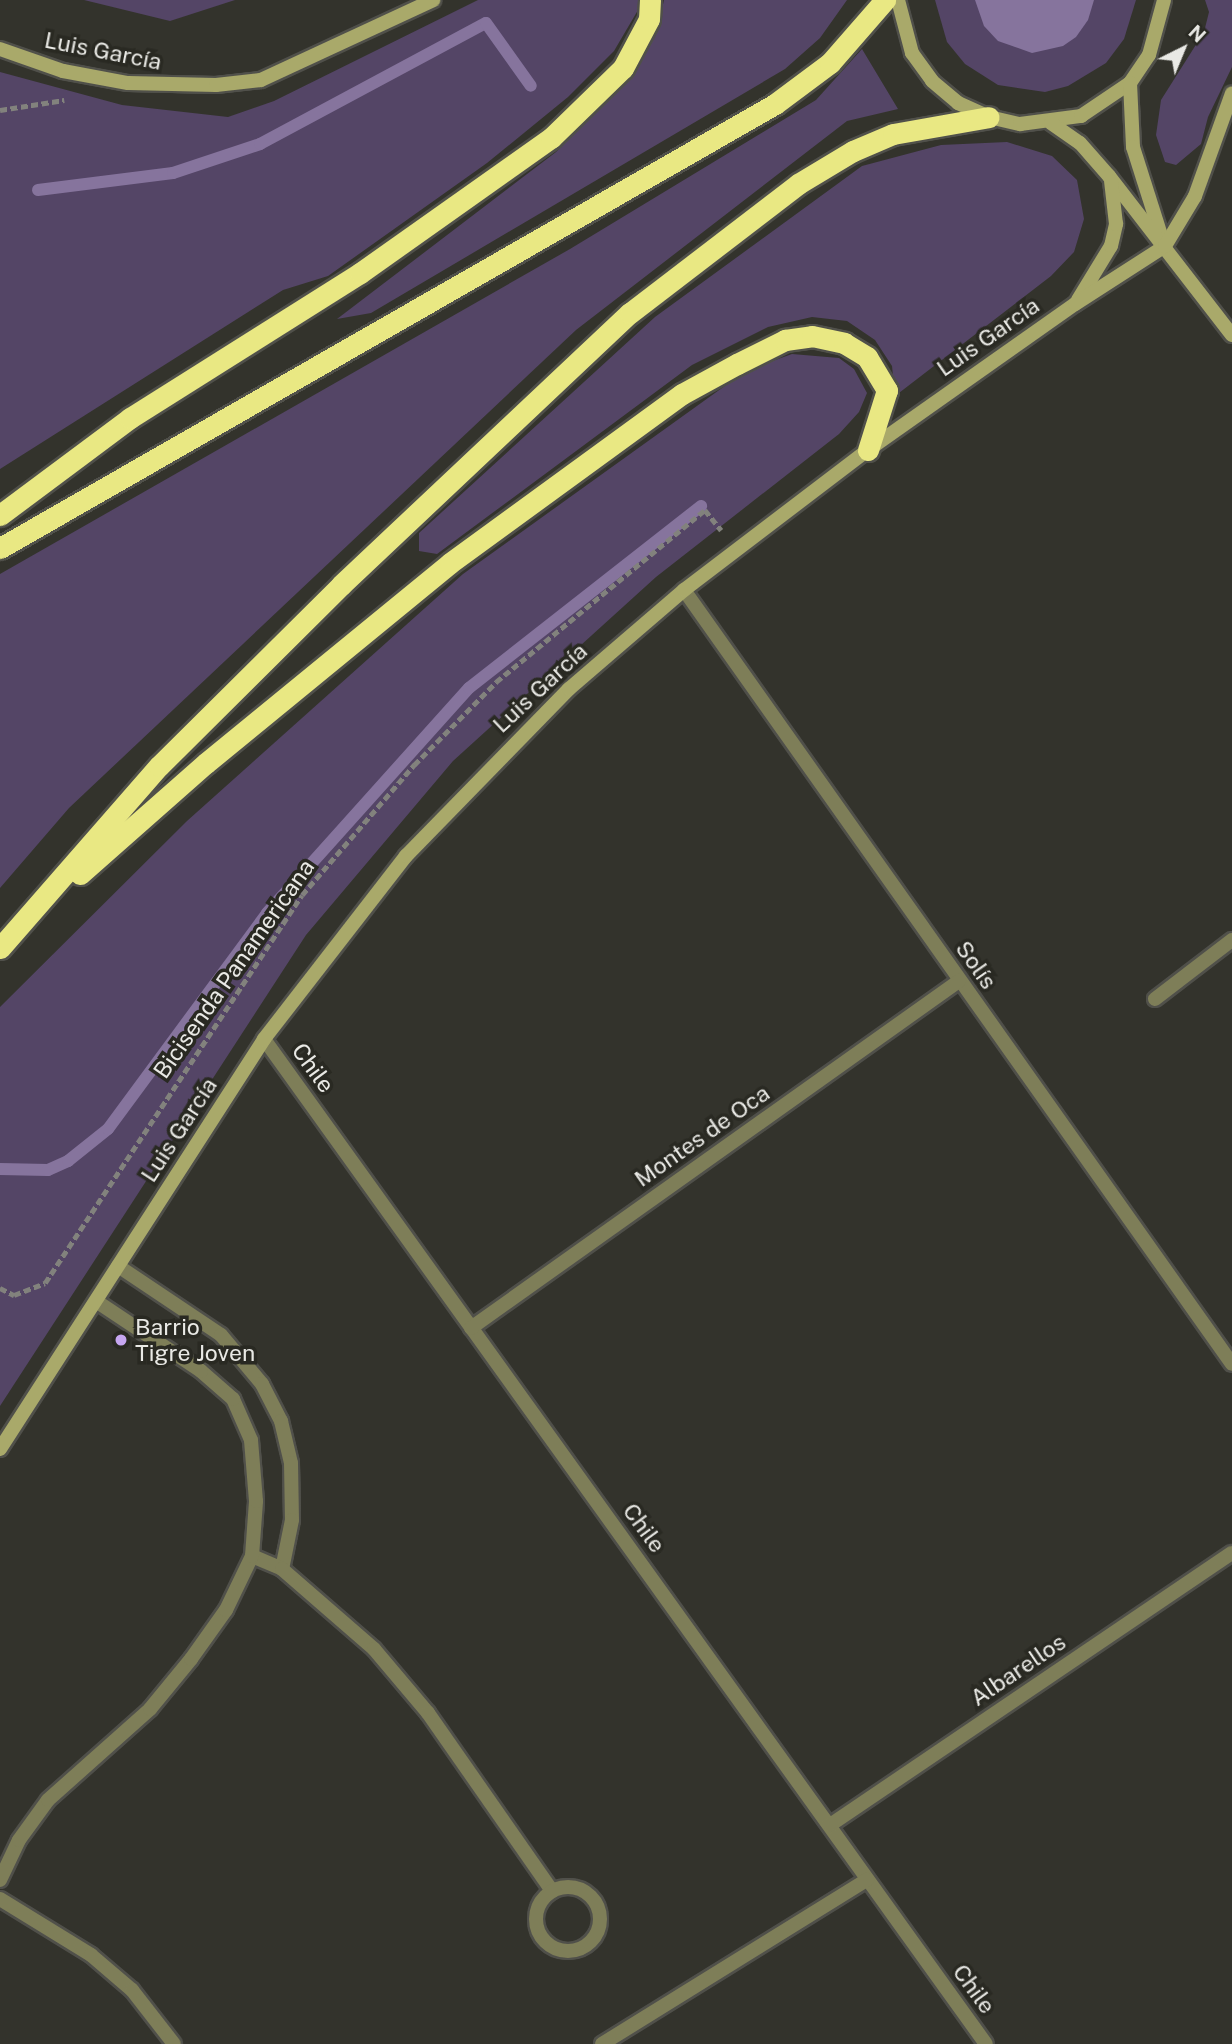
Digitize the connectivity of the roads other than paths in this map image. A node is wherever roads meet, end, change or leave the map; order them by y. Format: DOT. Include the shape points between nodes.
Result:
graph roads {
  1 [pos="433,0"];
  2 [pos="649,0"];
  3 [pos="886,0"];
  4 [pos="898,0"];
  5 [pos="1164,0"];
  6 [pos="0,50"];
  7 [pos="1130,83"];
  8 [pos="1232,93"];
  9 [pos="989,117"];
  10 [pos="1051,123"];
  11 [pos="1110,176"];
  12 [pos="1166,246"];
  13 [pos="1075,304"];
  14 [pos="1232,335"];
  15 [pos="869,450"];
  16 [pos="0,515"];
  17 [pos="0,548"];
  18 [pos="684,590"];
  19 [pos="15,931"];
  20 [pos="1232,940"];
  21 [pos="0,948"];
  22 [pos="959,981"];
  23 [pos="1155,999"];
  24 [pos="264,1039"];
  25 [pos="118,1266"];
  26 [pos="96,1301"];
  27 [pos="471,1328"];
  28 [pos="1232,1364"];
  29 [pos="0,1449"];
  30 [pos="1232,1553"];
  31 [pos="251,1556"];
  32 [pos="282,1569"];
  33 [pos="830,1825"];
  34 [pos="0,1880"];
  35 [pos="867,1880"];
  36 [pos="552,1891"];
  37 [pos="0,1899"];
  38 [pos="174,2044"];
  39 [pos="602,2044"];
  40 [pos="986,2044"];
  1 -- 6 [label="street, Luis García" via="261,80 227,84 128,83 63,71"];
  2 -- 16 [label="highway" via="649,19 623,68 551,138 360,273 130,418"];
  3 -- 17 [label="highway" via="830,63 775,104"];
  4 -- 9 [label="street" via="912,53 932,81 958,103"];
  5 -- 7 [label="street" via="1149,55"];
  7 -- 10 [label="street" via="1080,116"];
  7 -- 12 [label="street" via="1128,112 1138,170"];
  8 -- 12 [label="street, Luis García" via="1195,196"];
  9 -- 10 [label="street" via="1020,124"];
  9 -- 19 [label="highway" via="893,134 853,151 798,184 630,313 351,576 159,766"];
  10 -- 11 [label="street" via="1080,143"];
  11 -- 12 [label="street"];
  11 -- 13 [label="street" via="1116,203 1111,246"];
  12 -- 13 [label="street, Luis García"];
  12 -- 14 [label="street"];
  13 -- 15 [label="street, Luis García"];
  15 -- 18 [label="street, Luis García"];
  15 -- 19 [label="highway" via="887,390 867,357 844,343 812,336 785,340 682,394 450,563 206,763"];
  18 -- 22 [label="street, Solís"];
  18 -- 24 [label="street, Luis García" via="569,689 472,784 390,876"];
  19 -- 21 [label="highway"];
  20 -- 23 [label="street"];
  22 -- 27 [label="street, Montes de Oca"];
  22 -- 28 [label="street, Solís"];
  24 -- 25 [label="street, Luis García"];
  24 -- 27 [label="street, Chile"];
  25 -- 26 [label="street, Luis García"];
  25 -- 32 [label="street" via="221,1335 262,1384 281,1421 291,1463 292,1520"];
  26 -- 29 [label="street, Luis García"];
  26 -- 31 [label="street" via="201,1371 233,1399 251,1440 256,1501"];
  27 -- 33 [label="street, Chile"];
  30 -- 33 [label="street, Albarellos"];
  31 -- 32 [label="street"];
  31 -- 34 [label="street" via="226,1610 191,1659 150,1709 48,1800 19,1840"];
  32 -- 36 [label="street" via="374,1649 419,1702"];
  33 -- 35 [label="street, Chile"];
  35 -- 39 [label="street"];
  35 -- 40 [label="street, Chile"];
  36 -- 36 [label="street" via="573,1887 592,1897 598,1906 595,1937 578,1950 549,1944 537,1927 539,1906"];
  37 -- 38 [label="street" via="91,1955 141,2000"];
}
